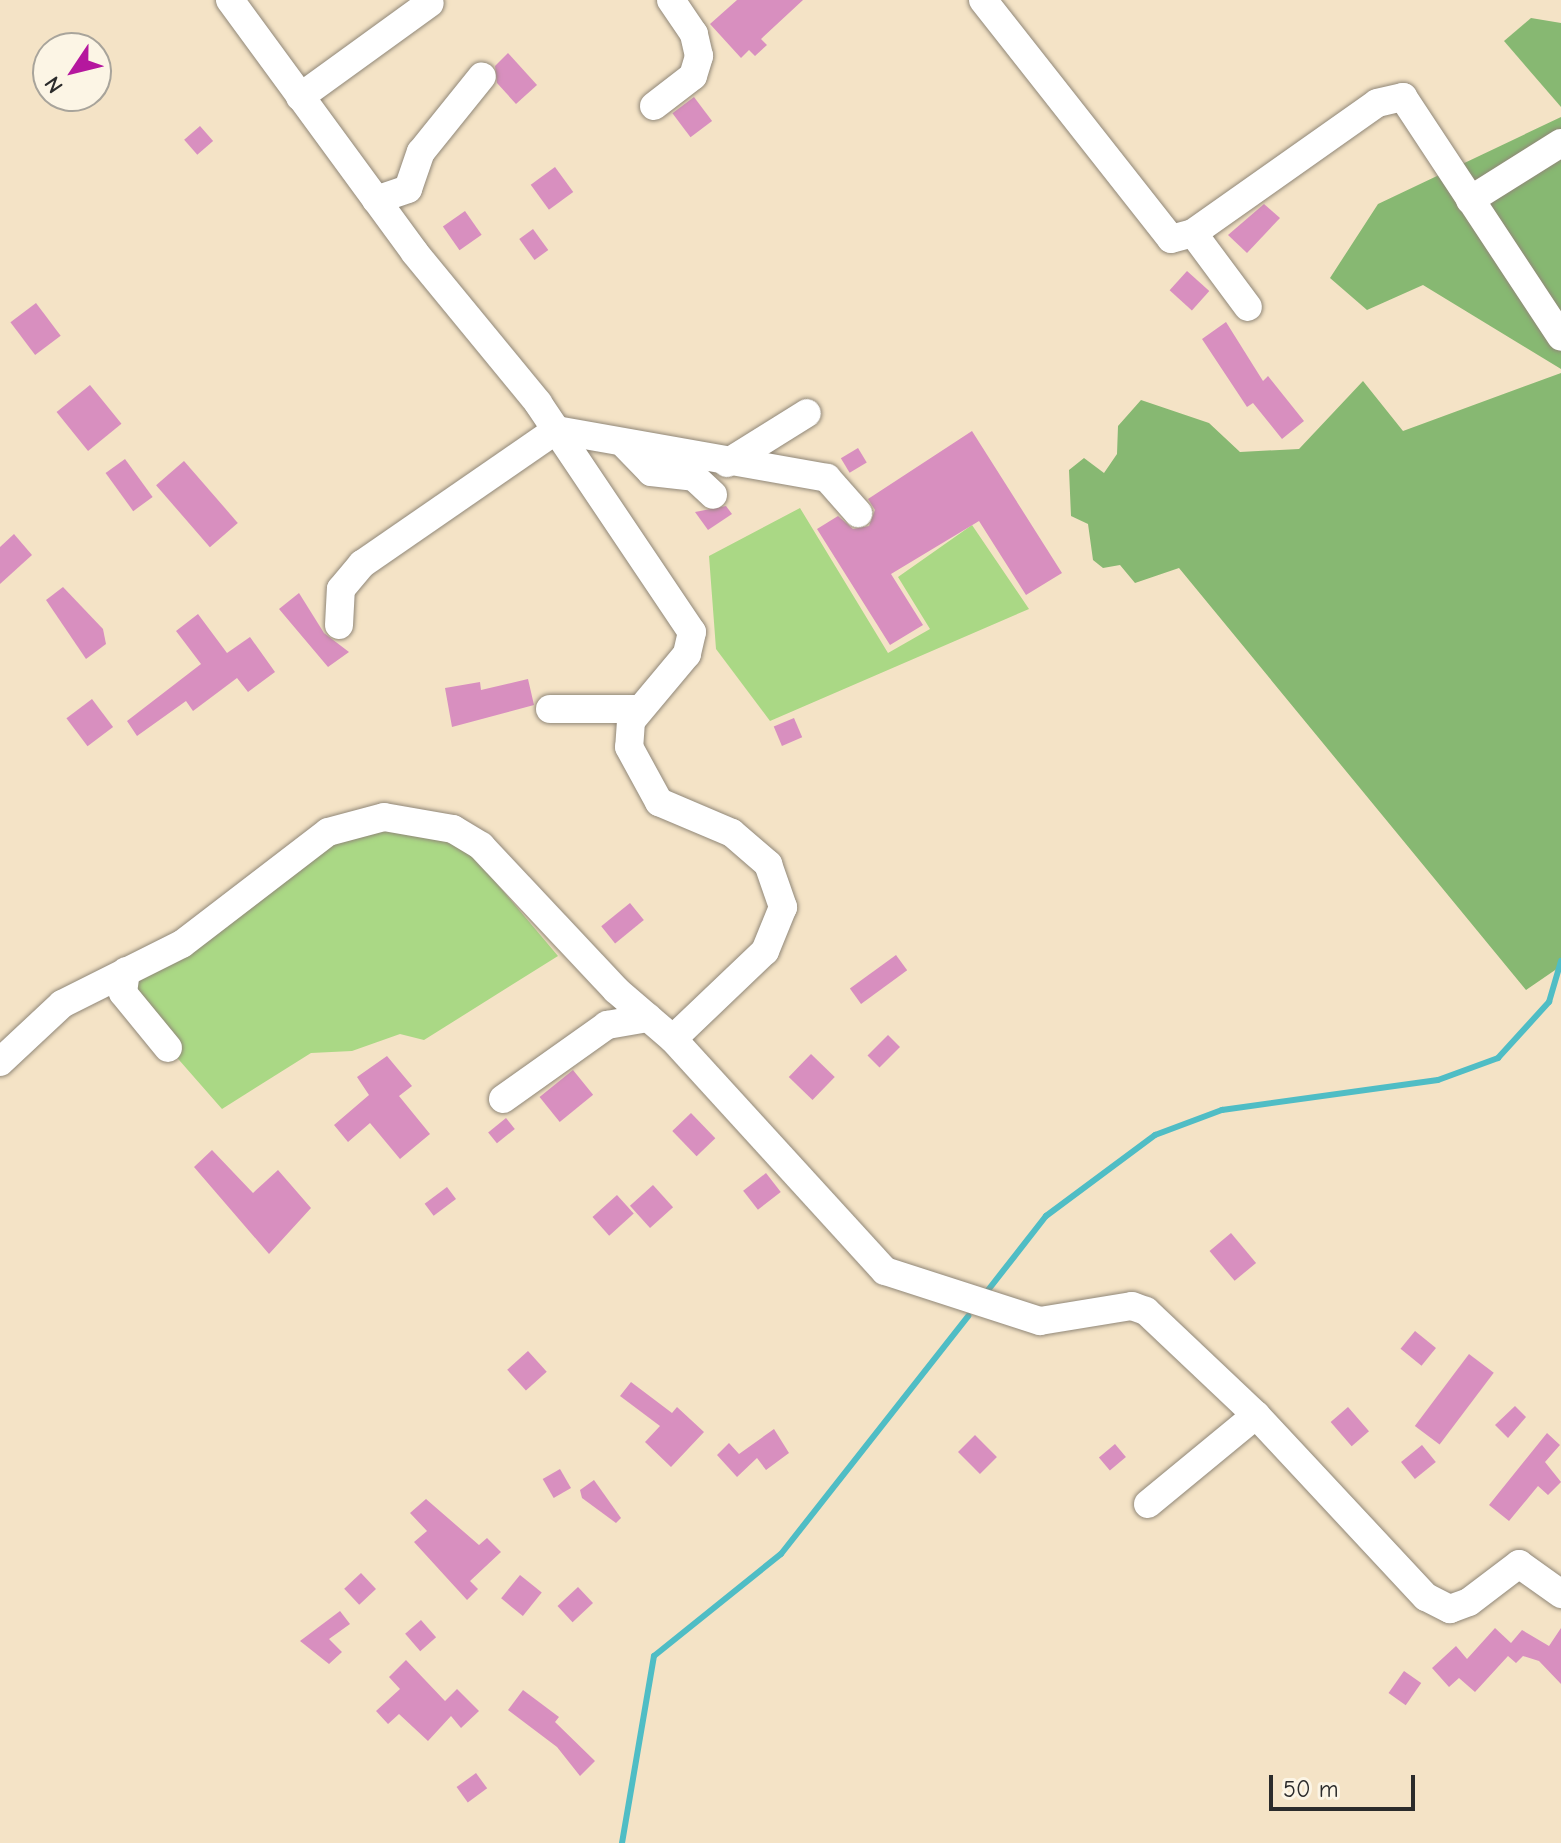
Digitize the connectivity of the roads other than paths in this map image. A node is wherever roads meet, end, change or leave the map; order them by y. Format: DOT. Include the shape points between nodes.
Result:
graph roads {
  1 [pos="230,0"];
  2 [pos="671,0"];
  3 [pos="983,0"];
  4 [pos="430,3"];
  5 [pos="482,76"];
  6 [pos="300,97"];
  7 [pos="654,106"];
  8 [pos="1561,143"];
  9 [pos="376,200"];
  10 [pos="1470,200"];
  11 [pos="1193,233"];
  12 [pos="1248,307"];
  13 [pos="1561,337"];
  14 [pos="807,413"];
  15 [pos="556,430"];
  16 [pos="626,446"];
  17 [pos="727,463"];
  18 [pos="713,495"];
  19 [pos="858,513"];
  20 [pos="339,625"];
  21 [pos="550,709"];
  22 [pos="640,709"];
  23 [pos="126,971"];
  24 [pos="648,1018"];
  25 [pos="673,1039"];
  26 [pos="168,1048"];
  27 [pos="0,1062"];
  28 [pos="503,1099"];
  29 [pos="1256,1415"];
  30 [pos="1148,1504"];
  31 [pos="1561,1594"];
  1 -- 6 [label="street"];
  2 -- 7 [label="street" via="694,34 699,56 693,76"];
  3 -- 11 [label="street" via="1162,234 1180,239"];
  4 -- 6 [label="street"];
  5 -- 9 [label="street" via="421,152 408,189"];
  6 -- 9 [label="street"];
  8 -- 10 [label="street"];
  9 -- 15 [label="street"];
  10 -- 11 [label="street" via="1413,105 1390,97"];
  10 -- 13 [label="street"];
  11 -- 12 [label="street"];
  14 -- 17 [label="street"];
  15 -- 16 [label="street"];
  15 -- 20 [label="street" via="362,564 341,589"];
  15 -- 22 [label="street" via="692,632 687,654"];
  16 -- 17 [label="street"];
  16 -- 18 [label="street" via="651,472 694,477"];
  17 -- 19 [label="street" via="827,478"];
  21 -- 22 [label="street"];
  22 -- 25 [label="street" via="629,747 642,782 659,802 732,833 768,864 783,907 765,951"];
  23 -- 24 [label="street" via="182,944 328,832 401,818 453,829 481,846"];
  23 -- 26 [label="street" via="123,993"];
  23 -- 27 [label="street" via="62,1004"];
  24 -- 25 [label="street"];
  24 -- 28 [label="street" via="607,1025"];
  25 -- 29 [label="street" via="885,1271 1028,1320 1132,1306 1146,1311"];
  29 -- 30 [label="street"];
  29 -- 31 [label="street" via="1426,1597 1450,1609 1469,1602 1519,1564"];
}
